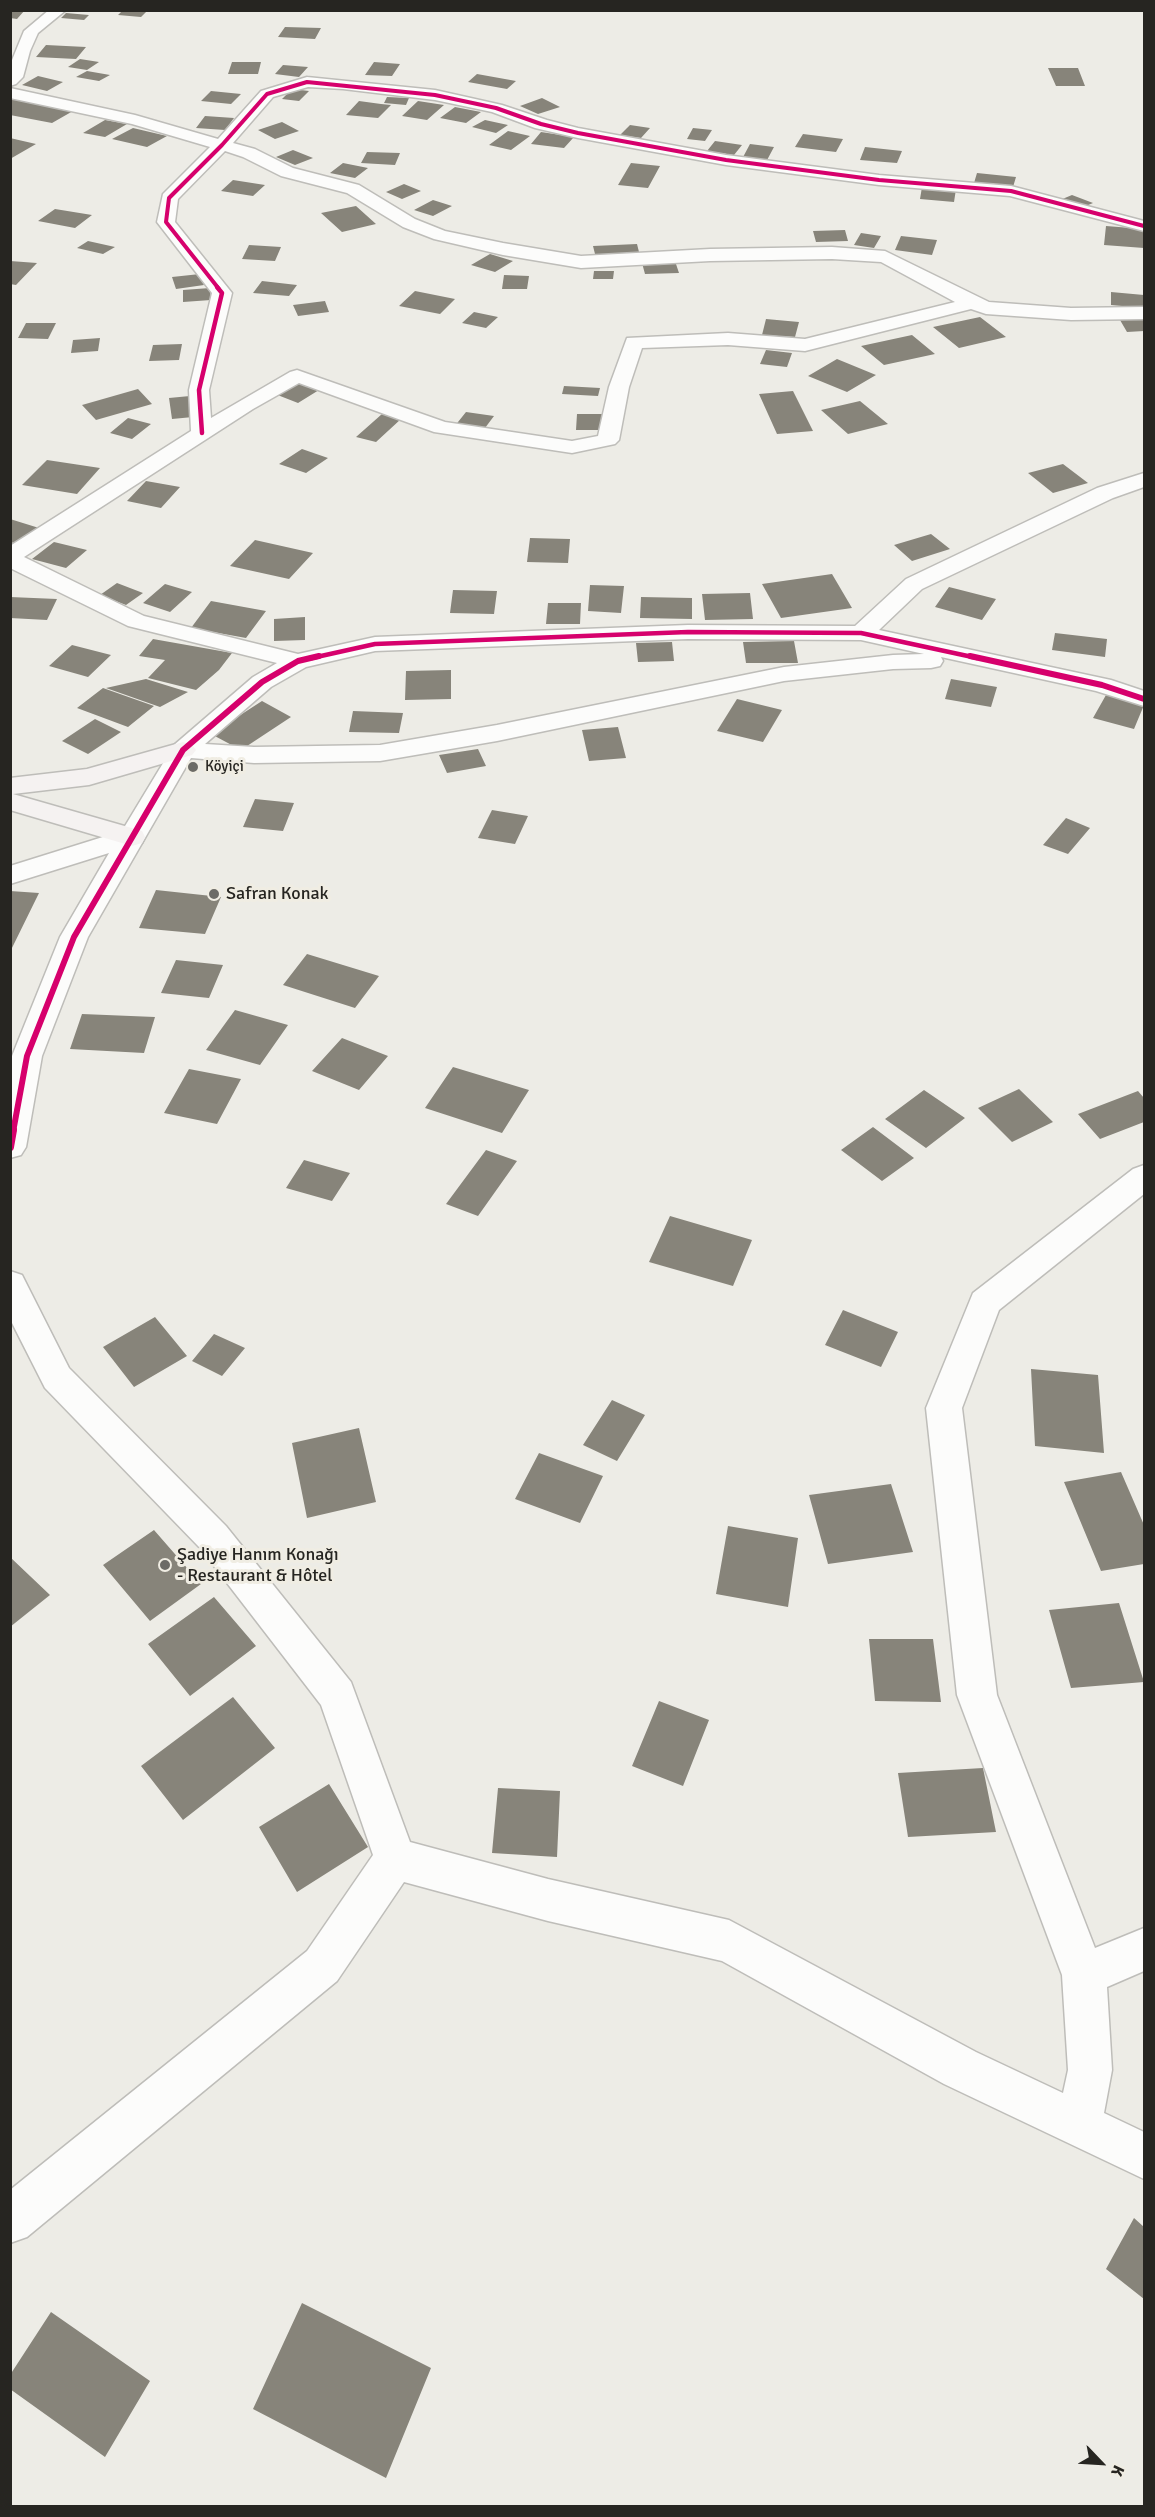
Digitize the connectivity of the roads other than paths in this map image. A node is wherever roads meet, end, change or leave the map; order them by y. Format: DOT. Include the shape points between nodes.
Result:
graph roads {
  1 [pos="59,10"];
  2 [pos="10,81"];
  3 [pos="10,93"];
  4 [pos="222,145"];
  5 [pos="1144,226"];
  6 [pos="972,303"];
  7 [pos="1144,313"];
  8 [pos="202,433"];
  9 [pos="1144,480"];
  10 [pos="10,558"];
  11 [pos="861,633"];
  12 [pos="981,659"];
  13 [pos="298,662"];
  14 [pos="1102,685"];
  15 [pos="1144,686"];
  16 [pos="1144,699"];
  17 [pos="183,750"];
  18 [pos="10,786"];
  19 [pos="10,801"];
  20 [pos="132,837"];
  21 [pos="10,875"];
  22 [pos="10,1147"];
  23 [pos="1141,1186"];
  24 [pos="10,1284"];
  25 [pos="395,1859"];
  26 [pos="1144,1948"];
  27 [pos="1084,1975"];
  28 [pos="1079,2125"];
  29 [pos="1144,2156"];
  30 [pos="10,2220"];
  1 -- 2 [label="street" via="32,32"];
  3 -- 4 [label="street" via="135,120"];
  4 -- 5 [label="street" via="267,94 307,82 343,84 435,95 496,108 550,126 726,160 879,180 1011,191"];
  4 -- 6 [label="street" via="287,172 353,189 409,223 440,236 581,262 710,255 832,253 885,257"];
  4 -- 8 [label="street" via="169,198 166,222 222,292 199,390"];
  6 -- 7 [label="street" via="986,308 1071,314"];
  6 -- 8 [label="street" via="805,345 728,339 634,342 619,387 608,441 572,447 441,428 297,376"];
  8 -- 10 [label="street"];
  9 -- 11 [label="street" via="1105,492 914,584"];
  10 -- 13 [label="street" via="136,621"];
  11 -- 12 [label="street"];
  11 -- 13 [label="street" via="688,632 375,644"];
  12 -- 14 [label="street"];
  12 -- 17 [label="street" via="893,662 784,674 380,753"];
  13 -- 17 [label="street" via="262,682"];
  14 -- 15 [label="street"];
  14 -- 16 [label="street"];
  17 -- 18 [label="street" via="89,777"];
  17 -- 20 [label="street"];
  19 -- 20 [label="street"];
  20 -- 21 [label="street"];
  20 -- 22 [label="street" via="74,937 27,1056"];
  23 -- 27 [label="street" via="985,1302 944,1408 977,1695"];
  24 -- 25 [label="street" via="57,1378 213,1537 337,1695"];
  25 -- 28 [label="street" via="548,1900 729,1941 960,2068"];
  25 -- 30 [label="street" via="322,1966"];
  26 -- 27 [label="street"];
  27 -- 28 [label="street" via="1090,2070"];
  28 -- 29 [label="street"];
}
